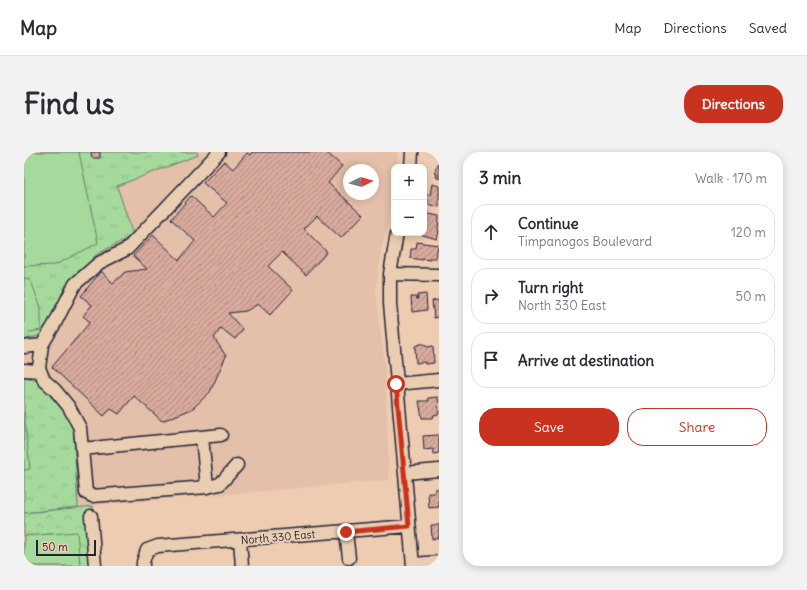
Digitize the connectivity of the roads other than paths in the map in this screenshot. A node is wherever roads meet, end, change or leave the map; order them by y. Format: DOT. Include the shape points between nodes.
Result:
graph roads {
  1 [pos="219,152"];
  2 [pos="412,152"];
  3 [pos="411,164"];
  4 [pos="396,236"];
  5 [pos="390,274"];
  6 [pos="439,275"];
  7 [pos="42,345"];
  8 [pos="24,347"];
  9 [pos="24,370"];
  10 [pos="40,370"];
  11 [pos="439,380"];
  12 [pos="396,384"];
  13 [pos="221,435"];
  14 [pos="202,437"];
  15 [pos="82,448"];
  16 [pos="237,465"];
  17 [pos="439,470"];
  18 [pos="404,473"];
  19 [pos="207,487"];
  20 [pos="91,516"];
  21 [pos="409,526"];
  22 [pos="346,532"];
  23 [pos="240,540"];
  24 [pos="349,558"];
  25 [pos="439,562"];
  26 [pos="413,565"];
  27 [pos="96,566"];
  28 [pos="143,566"];
  29 [pos="242,566"];
  1 -- 7 [label="street" via="127,248 99,263 75,284"];
  2 -- 3 [label="street"];
  4 -- 5 [label="street"];
  5 -- 6 [label="street"];
  5 -- 12 [label="street"];
  7 -- 8 [label="street"];
  7 -- 10 [label="street"];
  9 -- 10 [label="street"];
  10 -- 15 [label="street" via="44,380 69,407 80,428"];
  11 -- 12 [label="street"];
  12 -- 18 [label="street"];
  13 -- 14 [label="street"];
  14 -- 15 [label="street"];
  14 -- 19 [label="street"];
  15 -- 19 [label="street" via="86,493 92,496"];
  16 -- 19 [label="street" via="220,484"];
  17 -- 18 [label="street"];
  18 -- 21 [label="street"];
  20 -- 27 [label="street"];
  21 -- 22 [label="street, North 330 East"];
  21 -- 26 [label="street"];
  22 -- 23 [label="street, North 330 East"];
  22 -- 24 [label="street"];
  23 -- 28 [label="street, North 330 East" via="158,546 147,550"];
  23 -- 29 [label="street"];
  25 -- 26 [label="street"];
}
